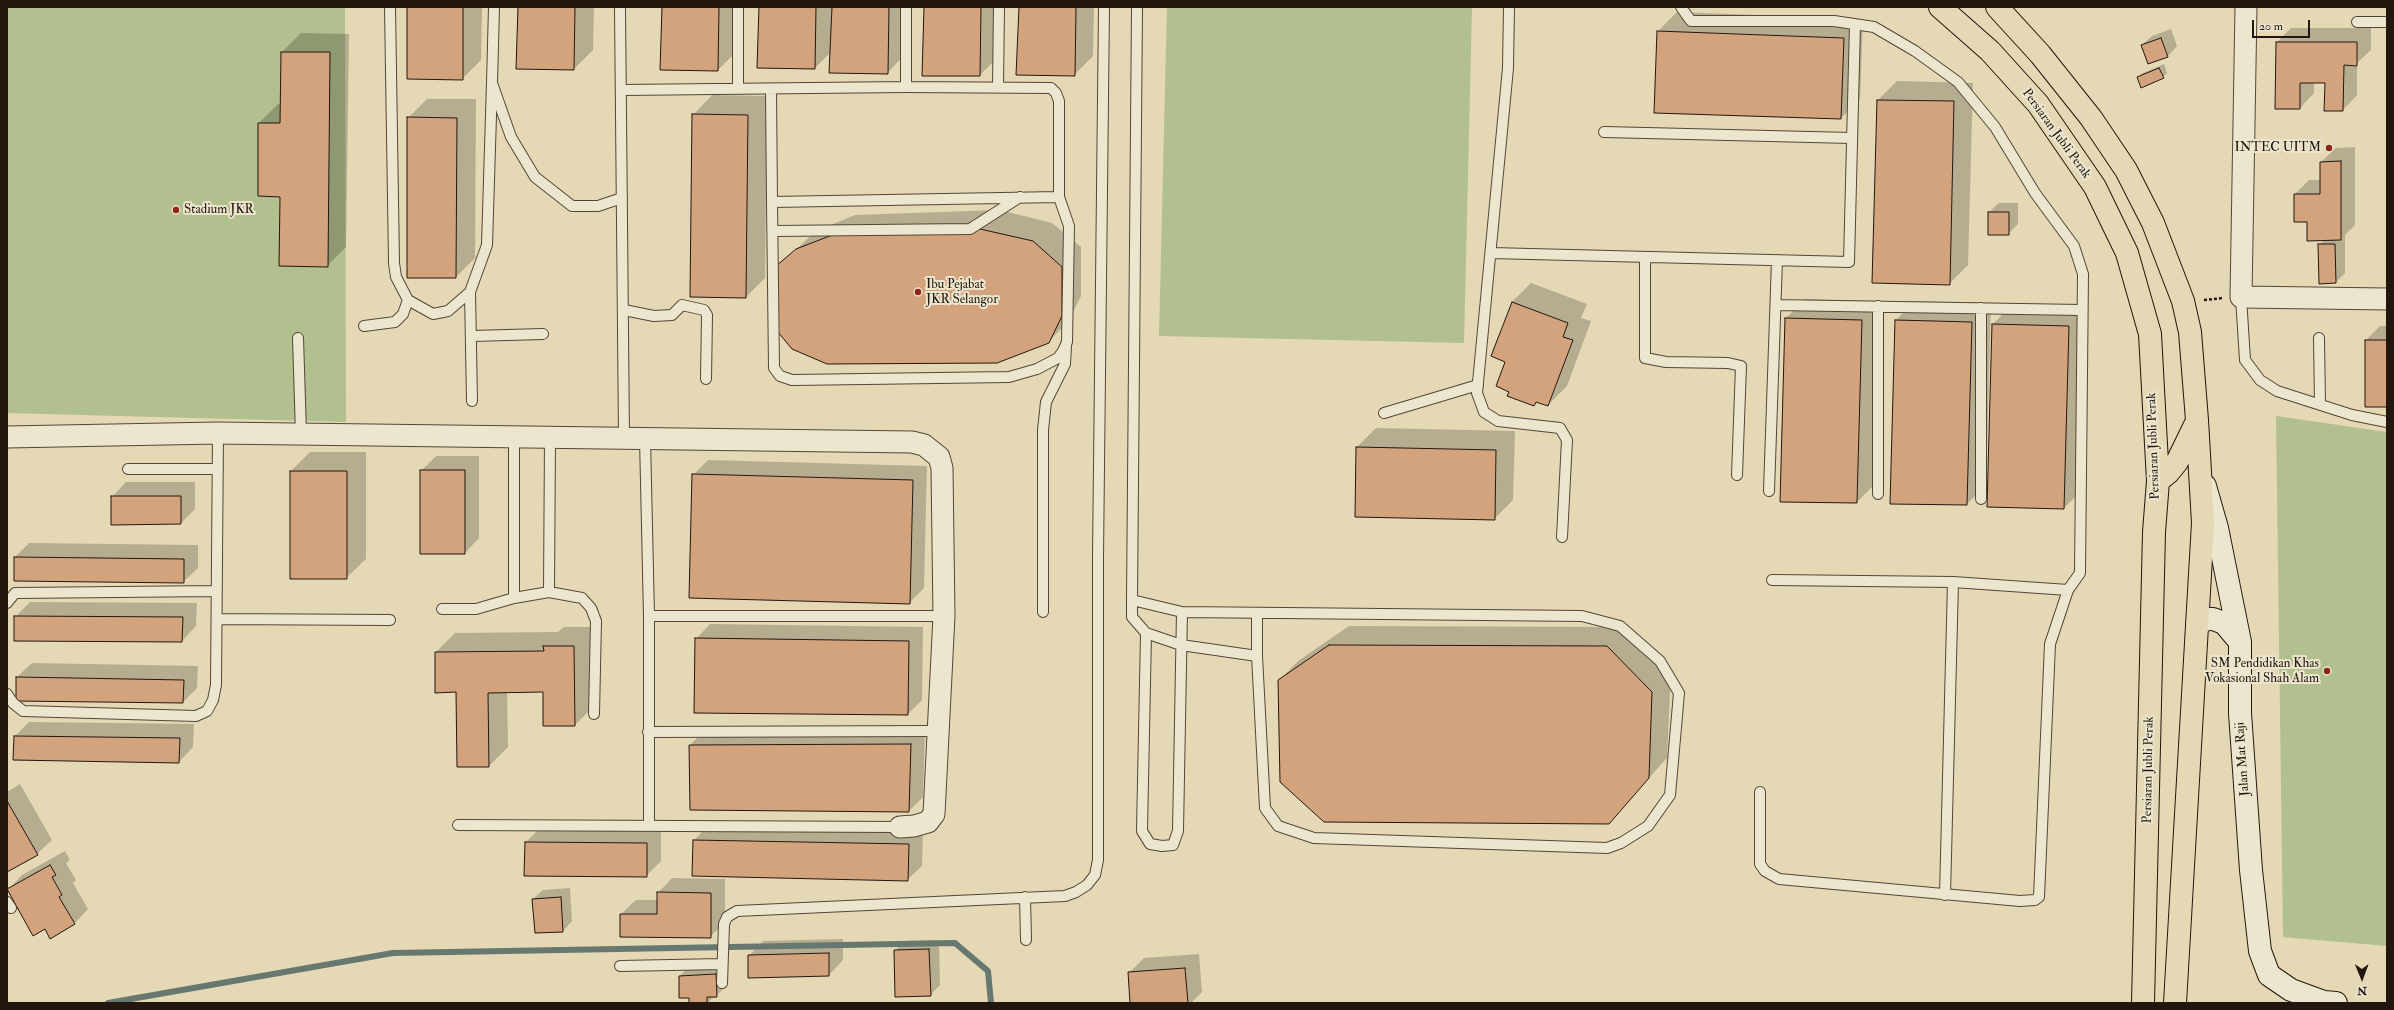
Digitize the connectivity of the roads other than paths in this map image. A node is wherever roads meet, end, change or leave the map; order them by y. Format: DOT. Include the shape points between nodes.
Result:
graph roads {
  1 [pos="390,7"];
  2 [pos="494,7"];
  3 [pos="620,7"];
  4 [pos="738,7"];
  5 [pos="906,7"];
  6 [pos="999,7"];
  7 [pos="1104,7"];
  8 [pos="1136,7"];
  9 [pos="1508,7"];
  10 [pos="1681,7"];
  11 [pos="1940,7"];
  12 [pos="1997,7"];
  13 [pos="2246,7"];
  14 [pos="2357,22"];
  15 [pos="2387,22"];
  16 [pos="1855,24"];
  17 [pos="492,83"];
  18 [pos="906,87"];
  19 [pos="998,87"];
  20 [pos="738,89"];
  21 [pos="771,89"];
  22 [pos="621,90"];
  23 [pos="1604,132"];
  24 [pos="1852,138"];
  25 [pos="1059,197"];
  26 [pos="622,198"];
  27 [pos="1020,198"];
  28 [pos="772,202"];
  29 [pos="773,231"];
  30 [pos="1491,253"];
  31 [pos="1645,257"];
  32 [pos="1777,260"];
  33 [pos="470,292"];
  34 [pos="2241,297"];
  35 [pos="2387,299"];
  36 [pos="408,300"];
  37 [pos="1776,305"];
  38 [pos="1878,306"];
  39 [pos="1981,308"];
  40 [pos="624,310"];
  41 [pos="2081,310"];
  42 [pos="364,326"];
  43 [pos="542,334"];
  44 [pos="472,336"];
  45 [pos="298,338"];
  46 [pos="2319,338"];
  47 [pos="1067,342"];
  48 [pos="706,379"];
  49 [pos="1478,385"];
  50 [pos="472,401"];
  51 [pos="2320,404"];
  52 [pos="1384,413"];
  53 [pos="2198,420"];
  54 [pos="2387,422"];
  55 [pos="218,433"];
  56 [pos="301,434"];
  57 [pos="514,436"];
  58 [pos="7,437"];
  59 [pos="550,437"];
  60 [pos="624,438"];
  61 [pos="644,438"];
  62 [pos="128,469"];
  63 [pos="218,469"];
  64 [pos="2200,472"];
  65 [pos="1737,475"];
  66 [pos="2158,481"];
  67 [pos="1769,491"];
  68 [pos="1878,494"];
  69 [pos="1981,499"];
  70 [pos="1562,537"];
  71 [pos="1772,580"];
  72 [pos="1953,582"];
  73 [pos="2068,590"];
  74 [pos="217,591"];
  75 [pos="549,592"];
  76 [pos="514,598"];
  77 [pos="1132,600"];
  78 [pos="7,603"];
  79 [pos="442,609"];
  80 [pos="1043,612"];
  81 [pos="1182,612"];
  82 [pos="1257,614"];
  83 [pos="649,616"];
  84 [pos="944,616"];
  85 [pos="217,619"];
  86 [pos="390,620"];
  87 [pos="2197,625"];
  88 [pos="1146,633"];
  89 [pos="2240,642"];
  90 [pos="1181,645"];
  91 [pos="1256,656"];
  92 [pos="7,694"];
  93 [pos="594,714"];
  94 [pos="938,731"];
  95 [pos="648,732"];
  96 [pos="1760,792"];
  97 [pos="649,824"];
  98 [pos="458,825"];
  99 [pos="900,827"];
  100 [pos="1945,895"];
  101 [pos="1025,897"];
  102 [pos="1026,940"];
  103 [pos="722,962"];
  104 [pos="620,966"];
  105 [pos="722,983"];
  106 [pos="2143,1003"];
  107 [pos="2175,1003"];
  108 [pos="2336,1003"];
  1 -- 36 [label="lane" via="394,264 396,277"];
  2 -- 17 [label="lane"];
  3 -- 22 [label="lane"];
  4 -- 20 [label="lane"];
  5 -- 18 [label="lane"];
  6 -- 19 [label="lane"];
  7 -- 101 [label="lane" via="1098,558 1098,860 1087,885 1076,892 1065,896"];
  8 -- 77 [label="lane"];
  9 -- 30 [label="lane" via="1508,68"];
  10 -- 16 [label="lane" via="1691,21 1834,21"];
  11 -- 66 [label="main road, Persiaran Jubli Perak" via="1990,51 2038,104 2095,187 2127,253 2150,334"];
  12 -- 53 [label="main road" via="2045,60 2091,118 2126,170 2153,222 2183,301 2190,332"];
  13 -- 34 [label="street"];
  14 -- 15 [label="lane"];
  16 -- 24 [label="lane"];
  16 -- 41 [label="lane" via="1874,27 1958,82 1995,127 2035,192 2074,246 2083,274"];
  17 -- 26 [label="lane" via="511,137 535,177 572,206 598,206"];
  17 -- 33 [label="lane" via="487,245"];
  18 -- 19 [label="lane"];
  18 -- 21 [label="lane"];
  19 -- 25 [label="lane" via="1051,88 1056,93 1059,101"];
  20 -- 21 [label="lane"];
  20 -- 22 [label="lane"];
  21 -- 28 [label="lane"];
  22 -- 26 [label="lane"];
  23 -- 24 [label="lane"];
  24 -- 32 [label="lane" via="1849,262"];
  25 -- 27 [label="lane"];
  25 -- 47 [label="lane" via="1069,226"];
  26 -- 40 [label="lane"];
  27 -- 28 [label="lane"];
  27 -- 29 [label="lane" via="970,229"];
  28 -- 29 [label="lane"];
  29 -- 47 [label="lane" via="774,368 780,376 792,380 1009,377 1037,370 1058,358"];
  30 -- 31 [label="lane"];
  30 -- 49 [label="lane"];
  31 -- 32 [label="lane"];
  31 -- 65 [label="lane" via="1645,358 1666,362 1728,362 1741,366"];
  32 -- 37 [label="lane"];
  33 -- 36 [label="lane" via="448,311 433,314"];
  33 -- 44 [label="lane"];
  34 -- 35 [label="street"];
  34 -- 51 [label="lane" via="2245,360 2260,380 2277,391"];
  36 -- 42 [label="lane" via="403,314 395,322"];
  37 -- 38 [label="lane"];
  37 -- 67 [label="lane"];
  38 -- 39 [label="lane"];
  38 -- 68 [label="lane"];
  39 -- 41 [label="lane"];
  39 -- 69 [label="lane"];
  40 -- 48 [label="lane" via="654,316 672,315 682,305 704,310 707,315"];
  40 -- 60 [label="lane"];
  41 -- 73 [label="lane" via="2080,573"];
  43 -- 44 [label="lane"];
  44 -- 50 [label="lane"];
  45 -- 56 [label="lane"];
  46 -- 51 [label="lane"];
  47 -- 80 [label="lane" via="1065,364 1046,402 1043,430"];
  49 -- 52 [label="lane"];
  49 -- 70 [label="lane" via="1477,393 1484,412 1498,421 1560,428 1567,440"];
  51 -- 54 [label="lane" via="2352,415"];
  53 -- 64 [label="main road"];
  53 -- 66 [label="main road" via="2177,462"];
  55 -- 56 [label="street"];
  55 -- 58 [label="street"];
  55 -- 63 [label="lane"];
  56 -- 57 [label="street"];
  57 -- 59 [label="street"];
  57 -- 76 [label="lane"];
  59 -- 60 [label="street"];
  59 -- 75 [label="lane"];
  60 -- 61 [label="street"];
  61 -- 83 [label="lane"];
  61 -- 84 [label="street" via="912,442 924,445 940,457 942,468"];
  62 -- 63 [label="lane"];
  63 -- 74 [label="lane"];
  64 -- 87 [label="main road" via="2202,523"];
  64 -- 89 [label="street, Jalan Mat Raji" via="2217,528"];
  66 -- 106 [label="main road, Persiaran Jubli Perak" via="2154,532"];
  71 -- 72 [label="lane"];
  72 -- 73 [label="lane"];
  72 -- 100 [label="lane"];
  73 -- 100 [label="lane" via="2050,644 2039,897 2035,900 2020,901"];
  74 -- 78 [label="lane" via="16,593"];
  74 -- 85 [label="lane"];
  75 -- 76 [label="lane"];
  75 -- 93 [label="lane" via="582,598 592,608 596,621"];
  76 -- 79 [label="lane" via="476,609"];
  77 -- 81 [label="lane"];
  77 -- 88 [label="lane" via="1132,617"];
  81 -- 82 [label="lane"];
  81 -- 90 [label="lane"];
  82 -- 91 [label="lane"];
  82 -- 91 [label="lane" via="1582,616 1620,626 1660,661 1679,693 1670,795 1648,826 1607,848 1314,838 1278,826 1265,808"];
  83 -- 84 [label="lane"];
  83 -- 95 [label="lane"];
  84 -- 94 [label="street"];
  85 -- 86 [label="lane"];
  85 -- 92 [label="lane" via="216,685 213,700 207,711 196,716 23,711"];
  87 -- 89 [label="street" via="2206,619 2224,623"];
  87 -- 107 [label="main road"];
  88 -- 90 [label="lane"];
  88 -- 90 [label="lane" via="1142,831 1150,844 1162,846 1173,845 1178,831"];
  89 -- 108 [label="street, Jalan Mat Raji" via="2240,713 2251,870 2260,951 2269,975 2280,983 2291,990 2324,1002"];
  90 -- 91 [label="lane"];
  94 -- 95 [label="lane"];
  94 -- 99 [label="street" via="934,814 928,822"];
  95 -- 97 [label="lane"];
  96 -- 100 [label="lane" via="1760,864 1765,872 1779,879 1792,881"];
  97 -- 98 [label="lane"];
  97 -- 99 [label="lane"];
  101 -- 102 [label="lane"];
  101 -- 103 [label="lane" via="752,908 731,913 724,924"];
  103 -- 104 [label="lane"];
  103 -- 105 [label="lane"];
}
